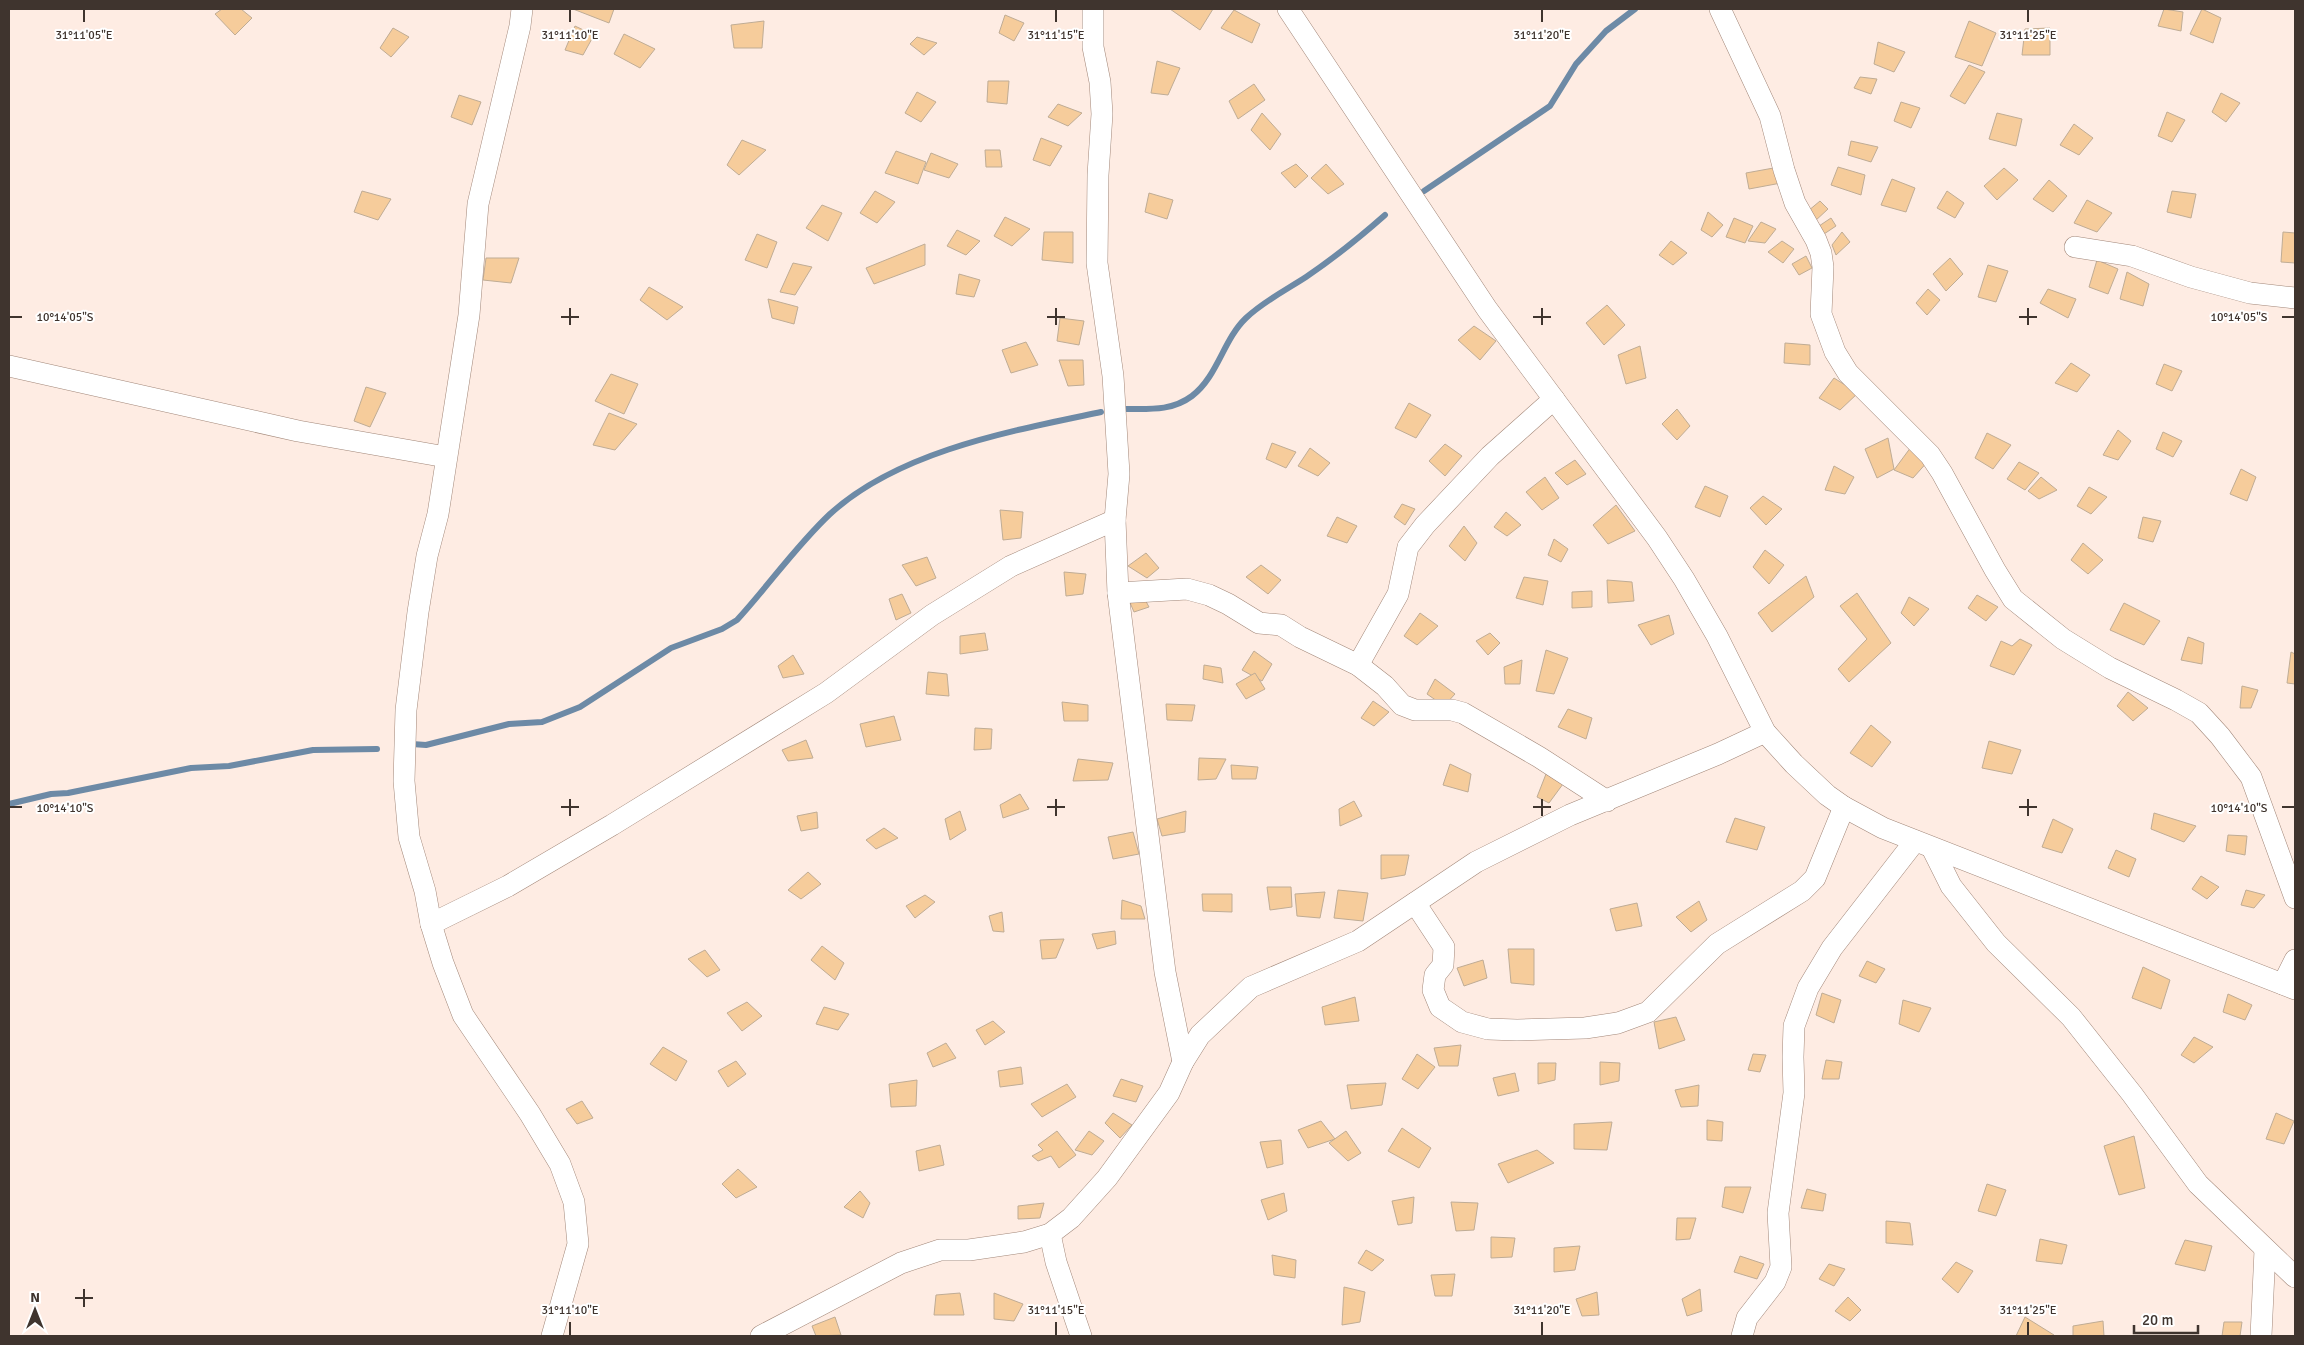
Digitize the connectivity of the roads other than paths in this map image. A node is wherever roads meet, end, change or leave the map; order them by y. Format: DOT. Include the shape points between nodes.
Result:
graph roads {
  1 [pos="522,9"];
  2 [pos="1094,9"];
  3 [pos="1288,9"];
  4 [pos="1720,9"];
  5 [pos="2075,247"];
  6 [pos="2295,298"];
  7 [pos="9,366"];
  8 [pos="1554,398"];
  9 [pos="446,457"];
  10 [pos="1116,520"];
  11 [pos="1118,593"];
  12 [pos="1358,664"];
  13 [pos="1765,732"];
  14 [pos="1607,801"];
  15 [pos="1844,807"];
  16 [pos="1924,844"];
  17 [pos="2295,898"];
  18 [pos="1415,903"];
  19 [pos="431,924"];
  20 [pos="2295,960"];
  21 [pos="2289,986"];
  22 [pos="1183,1062"];
  23 [pos="1050,1234"];
  24 [pos="2265,1250"];
  25 [pos="2295,1277"];
  26 [pos="552,1336"];
  27 [pos="761,1336"];
  28 [pos="1081,1336"];
  29 [pos="1742,1336"];
  30 [pos="2261,1336"];
  1 -- 9 [label="street" via="478,204 469,315"];
  2 -- 10 [label="street" via="1093,47 1102,114 1097,263 1113,376 1119,474"];
  3 -- 8 [label="street" via="1487,309"];
  4 -- 17 [label="street" via="1770,116 1795,203 1821,253 1821,314 1835,352 1848,373 1930,455 2013,599 2063,639 2110,668 2198,713 2220,736 2251,776"];
  5 -- 6 [label="street" via="2132,256 2190,277 2250,292"];
  7 -- 9 [label="street" via="289,429"];
  8 -- 12 [label="street" via="1490,456 1408,547 1398,594"];
  8 -- 13 [label="street" via="1684,579"];
  9 -- 19 [label="street" via="418,612 406,710 404,781 409,837"];
  10 -- 11 [label="street"];
  10 -- 19 [label="street" via="1011,566 932,616 826,693 508,886"];
  11 -- 12 [label="street" via="1187,589 1208,595 1259,622 1281,625"];
  11 -- 22 [label="street" via="1166,972"];
  12 -- 14 [label="street" via="1402,705 1415,710 1463,713"];
  13 -- 14 [label="street"];
  13 -- 15 [label="street" via="1794,764"];
  14 -- 18 [label="street" via="1570,815 1476,862"];
  15 -- 16 [label="street" via="1883,828"];
  15 -- 18 [label="street" via="1815,878 1802,891 1717,944 1648,1012 1618,1023 1585,1028 1517,1030 1488,1029 1462,1022 1440,1007 1433,990 1435,976 1443,964 1444,947"];
  16 -- 21 [label="street"];
  16 -- 24 [label="street" via="1951,886 1996,943 2071,1017 2198,1184"];
  16 -- 29 [label="street" via="1832,948 1808,988 1794,1026 1794,1094 1778,1213 1781,1267 1775,1282 1748,1318"];
  18 -- 22 [label="street" via="1358,941 1250,987 1200,1035"];
  19 -- 26 [label="street" via="464,1015 560,1164 574,1202 578,1244"];
  20 -- 21 [label="street"];
  22 -- 23 [label="street" via="1169,1093 1107,1178 1071,1218"];
  23 -- 27 [label="street" via="1024,1242 969,1250 940,1250 922,1255"];
  23 -- 28 [label="street"];
  24 -- 25 [label="street"];
  24 -- 30 [label="street"];
}
